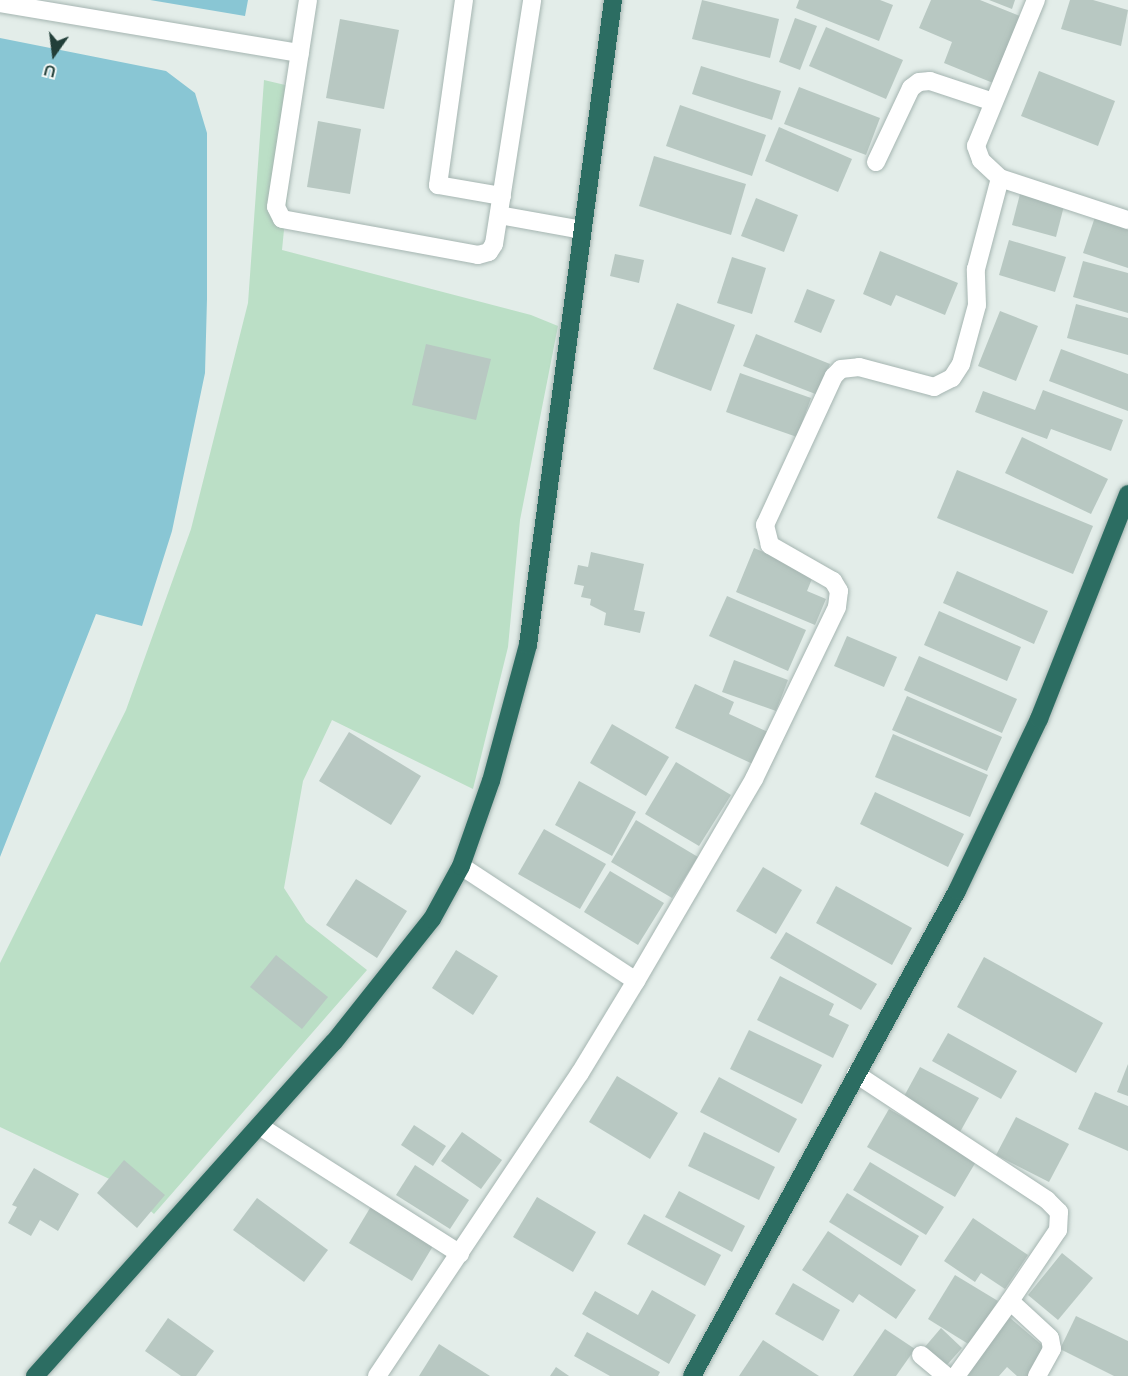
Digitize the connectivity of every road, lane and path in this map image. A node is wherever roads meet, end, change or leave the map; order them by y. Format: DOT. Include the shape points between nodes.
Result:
graph roads {
  1 [pos="308,0"];
  2 [pos="464,0"];
  3 [pos="532,0"];
  4 [pos="613,0"];
  5 [pos="1036,0"];
  6 [pos="0,3"];
  7 [pos="300,53"];
  8 [pos="993,102"];
  9 [pos="876,162"];
  10 [pos="1000,177"];
  11 [pos="501,196"];
  12 [pos="499,215"];
  13 [pos="1128,220"];
  14 [pos="582,230"];
  15 [pos="1128,494"];
  16 [pos="461,866"];
  17 [pos="636,981"];
  18 [pos="856,1074"];
  19 [pos="261,1126"];
  20 [pos="460,1254"];
  21 [pos="1010,1300"];
  22 [pos="921,1355"];
  23 [pos="35,1376"];
  24 [pos="377,1376"];
  25 [pos="692,1376"];
  26 [pos="946,1376"];
  27 [pos="956,1376"];
  28 [pos="1037,1376"];
  1 -- 7 [label="street"];
  2 -- 11 [label="street" via="438,185"];
  3 -- 11 [label="street"];
  4 -- 14 [label="highway"];
  5 -- 8 [label="street"];
  6 -- 7 [label="street"];
  7 -- 12 [label="street" via="276,207 282,219 478,255 489,252 494,244"];
  8 -- 9 [label="street" via="930,81 919,82 911,88"];
  8 -- 10 [label="street" via="976,146 981,160"];
  10 -- 13 [label="street"];
  10 -- 17 [label="street" via="976,269 977,305 961,364 952,378 943,385 921,386 859,367 841,369 826,390 769,511 765,525 770,545 833,581 839,591 837,607 754,779"];
  11 -- 12 [label="street"];
  12 -- 14 [label="street"];
  14 -- 16 [label="highway" via="528,645 491,781"];
  15 -- 18 [label="highway" via="1039,719 946,913"];
  16 -- 17 [label="street"];
  16 -- 19 [label="highway" via="432,919"];
  17 -- 20 [label="street"];
  18 -- 21 [label="street" via="1047,1200 1059,1212 1058,1230"];
  18 -- 25 [label="highway"];
  19 -- 20 [label="street"];
  19 -- 23 [label="highway" via="127,1269"];
  20 -- 24 [label="street"];
  21 -- 27 [label="street"];
  21 -- 28 [label="street" via="1050,1338 1052,1349"];
  22 -- 26 [label="street"];
}
